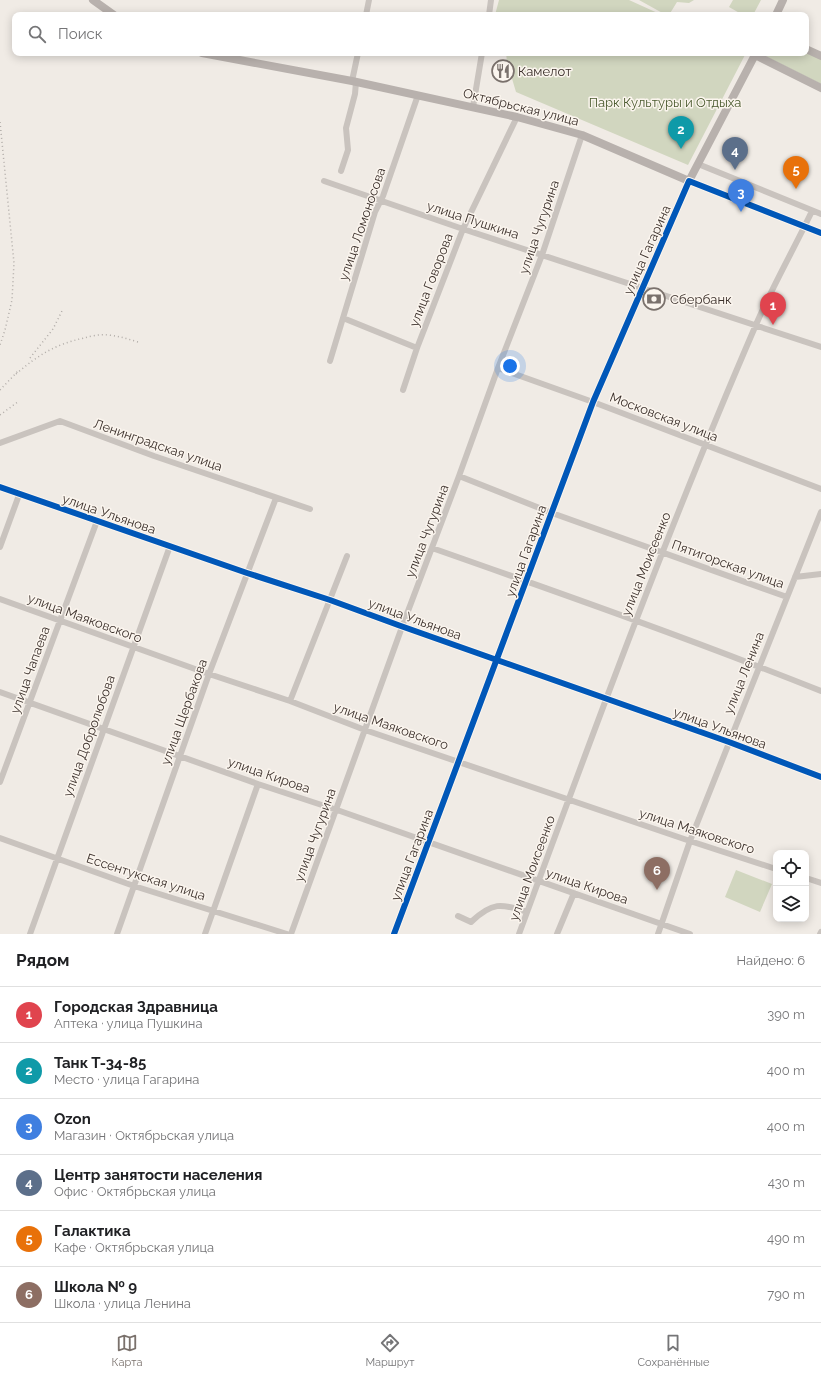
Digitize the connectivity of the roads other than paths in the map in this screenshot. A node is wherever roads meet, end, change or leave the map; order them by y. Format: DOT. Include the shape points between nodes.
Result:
graph roads {
  1 [pos="93,0"];
  2 [pos="369,0"];
  3 [pos="491,0"];
  4 [pos="783,0"];
  5 [pos="110,12"];
  6 [pos="367,12"];
  7 [pos="489,12"];
  8 [pos="777,12"];
  9 [pos="809,50"];
  10 [pos="218,56"];
  11 [pos="358,56"];
  12 [pos="481,56"];
  13 [pos="754,56"];
  14 [pos="759,56"];
  15 [pos="821,56"];
  16 [pos="354,82"];
  17 [pos="821,88"];
  18 [pos="418,95"];
  19 [pos="473,106"];
  20 [pos="517,117"];
  21 [pos="582,135"];
  22 [pos="698,164"];
  23 [pos="342,171"];
  24 [pos="324,181"];
  25 [pos="689,181"];
  26 [pos="380,201"];
  27 [pos="812,211"];
  28 [pos="821,214"];
  29 [pos="805,226"];
  30 [pos="463,229"];
  31 [pos="821,232"];
  32 [pos="542,255"];
  33 [pos="643,288"];
  34 [pos="343,318"];
  35 [pos="756,325"];
  36 [pos="821,347"];
  37 [pos="416,348"];
  38 [pos="330,361"];
  39 [pos="498,368"];
  40 [pos="403,390"];
  41 [pos="593,402"];
  42 [pos="0,443"];
  43 [pos="706,445"];
  44 [pos="459,476"];
  45 [pos="0,487"];
  46 [pos="821,489"];
  47 [pos="19,495"];
  48 [pos="276,498"];
  49 [pos="310,509"];
  50 [pos="552,512"];
  51 [pos="821,512"];
  52 [pos="97,521"];
  53 [pos="0,546"];
  54 [pos="170,546"];
  55 [pos="432,548"];
  56 [pos="663,552"];
  57 [pos="347,556"];
  58 [pos="247,573"];
  59 [pos="821,574"];
  60 [pos="795,577"];
  61 [pos="526,581"];
  62 [pos="787,597"];
  63 [pos="0,599"];
  64 [pos="330,600"];
  65 [pos="635,620"];
  66 [pos="60,621"];
  67 [pos="402,627"];
  68 [pos="133,647"];
  69 [pos="497,660"];
  70 [pos="759,666"];
  71 [pos="209,674"];
  72 [pos="821,691"];
  73 [pos="0,692"];
  74 [pos="606,699"];
  75 [pos="290,701"];
  76 [pos="29,703"];
  77 [pos="104,729"];
  78 [pos="365,730"];
  79 [pos="729,742"];
  80 [pos="180,755"];
  81 [pos="459,761"];
  82 [pos="821,776"];
  83 [pos="0,782"];
  84 [pos="258,784"];
  85 [pos="569,799"];
  86 [pos="336,810"];
  87 [pos="0,838"];
  88 [pos="690,841"];
  89 [pos="429,842"];
  90 [pos="57,858"];
  91 [pos="773,868"];
  92 [pos="809,879"];
  93 [pos="539,881"];
  94 [pos="821,883"];
  95 [pos="134,886"];
  96 [pos="574,893"];
  97 [pos="213,911"];
  98 [pos="527,912"];
  99 [pos="458,916"];
  100 [pos="662,924"];
  101 [pos="30,934"];
  102 [pos="117,934"];
  103 [pos="205,934"];
  104 [pos="287,934"];
  105 [pos="291,934"];
  106 [pos="394,934"];
  107 [pos="519,934"];
  108 [pos="557,934"];
  109 [pos="658,934"];
  110 [pos="690,934"];
  1 -- 5 [label="main road"];
  2 -- 6 [label="street"];
  3 -- 7 [label="street"];
  4 -- 8 [label="main road"];
  9 -- 15 [label="main road"];
  10 -- 16 [label="main road, Октябрьская улица"];
  11 -- 16 [label="street"];
  12 -- 19 [label="street"];
  13 -- 22 [label="main road, улица Гагарина"];
  14 -- 17 [label="main road"];
  16 -- 18 [label="main road, Октябрьская улица"];
  16 -- 23 [label="street" via="355,94 346,128 348,150"];
  18 -- 19 [label="main road, Октябрьская улица"];
  18 -- 26 [label="street, улица Ломоносова"];
  19 -- 20 [label="main road, Октябрьская улица"];
  20 -- 21 [label="main road, Октябрьская улица"];
  20 -- 30 [label="street, улица Говорова"];
  21 -- 25 [label="main road, Октябрьская улица"];
  21 -- 32 [label="street, улица Чугурина"];
  22 -- 25 [label="main road, улица Гагарина"];
  22 -- 27 [label="street"];
  24 -- 26 [label="street, улица Пушкина"];
  25 -- 29 [label="street, Октябрьская улица"];
  25 -- 33 [label="street, улица Гагарина"];
  26 -- 30 [label="street, улица Пушкина"];
  26 -- 34 [label="street, улица Ломоносова"];
  27 -- 28 [label="street"];
  27 -- 29 [label="street, улица Моисеенко"];
  29 -- 31 [label="street, Октябрьская улица"];
  29 -- 35 [label="street, улица Моисеенко"];
  30 -- 32 [label="street, улица Пушкина"];
  30 -- 37 [label="street, улица Говорова"];
  32 -- 33 [label="street, улица Пушкина"];
  32 -- 39 [label="street, улица Чугурина"];
  33 -- 35 [label="street, улица Пушкина"];
  33 -- 41 [label="street, улица Гагарина"];
  34 -- 37 [label="street"];
  34 -- 38 [label="street, улица Ломоносова"];
  35 -- 36 [label="street, улица Пушкина"];
  35 -- 43 [label="street, улица Моисеенко"];
  37 -- 40 [label="street, улица Говорова"];
  39 -- 41 [label="street, Московская улица"];
  39 -- 44 [label="street, улица Чугурина"];
  41 -- 43 [label="street, Московская улица"];
  41 -- 50 [label="street, улица Гагарина"];
  42 -- 48 [label="street, Ленинградская улица" via="60,421"];
  43 -- 46 [label="street, Московская улица"];
  43 -- 56 [label="street, улица Моисеенко"];
  44 -- 50 [label="street, Пятигорская улица"];
  44 -- 55 [label="street, улица Чугурина"];
  45 -- 47 [label="street, улица Ульянова"];
  47 -- 52 [label="street, улица Ульянова"];
  47 -- 53 [label="street"];
  48 -- 49 [label="street, Ленинградская улица"];
  48 -- 58 [label="street, улица Щербакова"];
  50 -- 56 [label="street, Пятигорская улица"];
  50 -- 61 [label="street, улица Гагарина"];
  51 -- 60 [label="street, улица Ленина"];
  52 -- 54 [label="street, улица Ульянова"];
  52 -- 66 [label="street, улица Чапаева"];
  54 -- 58 [label="street, улица Ульянова"];
  54 -- 68 [label="street, улица Добролюбова"];
  55 -- 61 [label="street"];
  55 -- 67 [label="street, улица Чугурина"];
  56 -- 62 [label="street, Пятигорская улица"];
  56 -- 65 [label="street, улица Моисеенко"];
  57 -- 64 [label="street"];
  58 -- 64 [label="street, улица Ульянова"];
  58 -- 71 [label="street, улица Щербакова"];
  59 -- 60 [label="street, Пятигорская улица"];
  60 -- 62 [label="street, улица Ленина"];
  61 -- 65 [label="street"];
  61 -- 69 [label="street, улица Гагарина"];
  62 -- 70 [label="street, улица Ленина"];
  63 -- 66 [label="street, улица Маяковского"];
  64 -- 67 [label="street, улица Ульянова"];
  64 -- 75 [label="street"];
  65 -- 70 [label="street"];
  65 -- 74 [label="street, улица Моисеенко"];
  66 -- 68 [label="street, улица Маяковского"];
  66 -- 76 [label="street, улица Чапаева"];
  67 -- 69 [label="street, улица Ульянова"];
  67 -- 78 [label="street, улица Чугурина"];
  68 -- 71 [label="street, улица Маяковского"];
  68 -- 77 [label="street, улица Добролюбова"];
  69 -- 74 [label="street, улица Ульянова"];
  69 -- 81 [label="street, улица Гагарина"];
  70 -- 72 [label="street"];
  70 -- 79 [label="street, улица Ленина"];
  71 -- 75 [label="street, улица Маяковского"];
  71 -- 80 [label="street, улица Щербакова"];
  73 -- 76 [label="street, улица Кирова"];
  74 -- 79 [label="street, улица Ульянова"];
  74 -- 85 [label="street, улица Моисеенко"];
  75 -- 78 [label="street, улица Маяковского"];
  76 -- 77 [label="street, улица Кирова"];
  76 -- 83 [label="street, улица Чапаева"];
  77 -- 80 [label="street, улица Кирова"];
  77 -- 90 [label="street, улица Добролюбова"];
  78 -- 81 [label="street, улица Маяковского"];
  78 -- 86 [label="street, улица Чугурина"];
  79 -- 82 [label="street, улица Ульянова"];
  79 -- 88 [label="street, улица Ленина"];
  80 -- 84 [label="street, улица Кирова"];
  80 -- 95 [label="street, улица Щербакова"];
  81 -- 85 [label="street, улица Маяковского"];
  81 -- 89 [label="street, улица Гагарина"];
  84 -- 86 [label="street, улица Кирова"];
  84 -- 97 [label="street"];
  85 -- 88 [label="street, улица Маяковского"];
  85 -- 93 [label="street, улица Моисеенко"];
  86 -- 89 [label="street, улица Кирова"];
  86 -- 105 [label="street, улица Чугурина"];
  87 -- 90 [label="street, Ессентукская улица"];
  88 -- 91 [label="street, улица Маяковского"];
  88 -- 100 [label="street, улица Ленина"];
  89 -- 93 [label="street, улица Кирова"];
  89 -- 106 [label="street, улица Гагарина"];
  90 -- 95 [label="street, Ессентукская улица"];
  90 -- 101 [label="street, улица Добролюбова"];
  92 -- 94 [label="street"];
  93 -- 96 [label="street, улица Кирова"];
  93 -- 98 [label="street, улица Моисеенко"];
  95 -- 97 [label="street, Ессентукская улица"];
  95 -- 102 [label="street, улица Щербакова"];
  96 -- 100 [label="street, улица Кирова"];
  96 -- 108 [label="street"];
  97 -- 103 [label="street"];
  97 -- 104 [label="street, Ессентукская улица"];
  98 -- 99 [label="street" via="498,905 480,913 471,922"];
  98 -- 107 [label="street, улица Моисеенко"];
  100 -- 109 [label="street, улица Ленина"];
  100 -- 110 [label="street, улица Кирова"];
}
